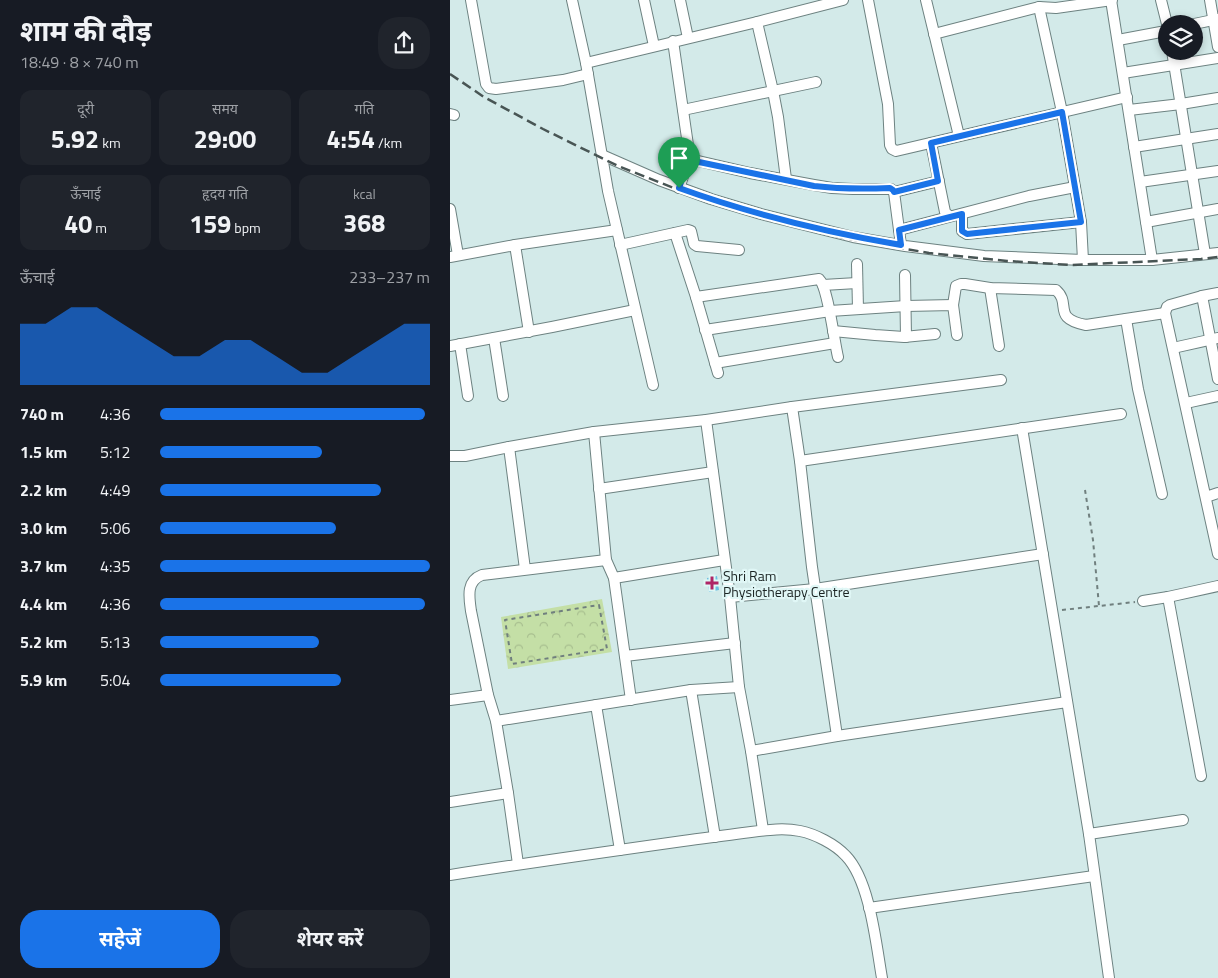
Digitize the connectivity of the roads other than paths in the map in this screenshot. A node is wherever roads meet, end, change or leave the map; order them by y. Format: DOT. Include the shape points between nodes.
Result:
graph roads {
  1 [pos="471,0"];
  2 [pos="572,0"];
  3 [pos="644,0"];
  4 [pos="680,0"];
  5 [pos="843,0"];
  6 [pos="868,0"];
  7 [pos="926,0"];
  8 [pos="1112,0"];
  9 [pos="1161,0"];
  10 [pos="1210,0"];
  11 [pos="1055,4"];
  12 [pos="1039,7"];
  13 [pos="1165,15"];
  14 [pos="1216,19"];
  15 [pos="757,22"];
  16 [pos="1203,22"];
  17 [pos="1158,32"];
  18 [pos="934,34"];
  19 [pos="688,38"];
  20 [pos="1118,40"];
  21 [pos="673,41"];
  22 [pos="654,46"];
  23 [pos="1218,47"];
  24 [pos="1218,58"];
  25 [pos="1173,60"];
  26 [pos="586,63"];
  27 [pos="1174,65"];
  28 [pos="1123,73"];
  29 [pos="588,74"];
  30 [pos="816,82"];
  31 [pos="773,91"];
  32 [pos="1127,97"];
  33 [pos="1218,98"];
  34 [pos="1181,104"];
  35 [pos="683,110"];
  36 [pos="1129,110"];
  37 [pos="1062,112"];
  38 [pos="1218,134"];
  39 [pos="959,136"];
  40 [pos="1186,138"];
  41 [pos="931,143"];
  42 [pos="1134,147"];
  43 [pos="602,155"];
  44 [pos="690,156"];
  45 [pos="1218,171"];
  46 [pos="1192,175"];
  47 [pos="786,179"];
  48 [pos="938,181"];
  49 [pos="1140,182"];
  50 [pos="1076,187"];
  51 [pos="679,188"];
  52 [pos="894,192"];
  53 [pos="450,209"];
  54 [pos="1218,209"];
  55 [pos="1199,212"];
  56 [pos="962,214"];
  57 [pos="949,216"];
  58 [pos="1081,222"];
  59 [pos="1146,222"];
  60 [pos="617,230"];
  61 [pos="899,230"];
  62 [pos="675,233"];
  63 [pos="515,245"];
  64 [pos="620,245"];
  65 [pos="901,245"];
  66 [pos="739,250"];
  67 [pos="1218,253"];
  68 [pos="1205,254"];
  69 [pos="454,256"];
  70 [pos="1083,260"];
  71 [pos="1152,260"];
  72 [pos="856,264"];
  73 [pos="905,275"];
  74 [pos="857,283"];
  75 [pos="823,285"];
  76 [pos="990,288"];
  77 [pos="1218,293"];
  78 [pos="1202,296"];
  79 [pos="696,297"];
  80 [pos="953,305"];
  81 [pos="906,306"];
  82 [pos="858,309"];
  83 [pos="635,310"];
  84 [pos="830,311"];
  85 [pos="1165,313"];
  86 [pos="1126,319"];
  87 [pos="705,330"];
  88 [pos="833,331"];
  89 [pos="528,332"];
  90 [pos="935,334"];
  91 [pos="957,334"];
  92 [pos="906,337"];
  93 [pos="494,338"];
  94 [pos="1214,339"];
  95 [pos="835,343"];
  96 [pos="455,345"];
  97 [pos="999,346"];
  98 [pos="1173,348"];
  99 [pos="838,357"];
  100 [pos="1218,379"];
  101 [pos="1001,380"];
  102 [pos="653,385"];
  103 [pos="468,396"];
  104 [pos="503,396"];
  105 [pos="1218,396"];
  106 [pos="1186,403"];
  107 [pos="792,407"];
  108 [pos="1121,414"];
  109 [pos="706,420"];
  110 [pos="1022,428"];
  111 [pos="594,432"];
  112 [pos="508,447"];
  113 [pos="450,456"];
  114 [pos="800,462"];
  115 [pos="713,472"];
  116 [pos="599,489"];
  117 [pos="1162,494"];
  118 [pos="1218,494"];
  119 [pos="1206,497"];
  120 [pos="1043,554"];
  121 [pos="1218,554"];
  122 [pos="606,560"];
  123 [pos="724,560"];
  124 [pos="525,569"];
  125 [pos="614,578"];
  126 [pos="815,589"];
  127 [pos="1218,589"];
  128 [pos="730,597"];
  129 [pos="1168,597"];
  130 [pos="1143,601"];
  131 [pos="735,643"];
  132 [pos="625,656"];
  133 [pos="739,687"];
  134 [pos="691,690"];
  135 [pos="488,695"];
  136 [pos="450,700"];
  137 [pos="631,700"];
  138 [pos="1067,702"];
  139 [pos="596,705"];
  140 [pos="496,721"];
  141 [pos="837,736"];
  142 [pos="751,751"];
  143 [pos="1201,776"];
  144 [pos="508,793"];
  145 [pos="450,802"];
  146 [pos="1183,820"];
  147 [pos="763,830"];
  148 [pos="1089,834"];
  149 [pos="715,836"];
  150 [pos="620,850"];
  151 [pos="518,864"];
  152 [pos="450,875"];
  153 [pos="1094,876"];
  154 [pos="869,908"];
  155 [pos="882,978"];
  156 [pos="1109,978"];
  1 -- 29 [label="street" via="489,88"];
  2 -- 26 [label="street"];
  3 -- 22 [label="street"];
  4 -- 19 [label="street"];
  5 -- 15 [label="street"];
  6 -- 41 [label="street" via="887,95 891,148 900,151"];
  7 -- 18 [label="street"];
  8 -- 11 [label="street"];
  8 -- 20 [label="street"];
  9 -- 13 [label="street"];
  10 -- 14 [label="street"];
  11 -- 12 [label="street"];
  12 -- 18 [label="street"];
  12 -- 37 [label="street"];
  14 -- 16 [label="street"];
  14 -- 23 [label="street"];
  15 -- 19 [label="street"];
  15 -- 31 [label="street"];
  17 -- 20 [label="street"];
  18 -- 39 [label="street"];
  19 -- 21 [label="street"];
  20 -- 28 [label="street"];
  21 -- 22 [label="street"];
  21 -- 35 [label="street"];
  22 -- 26 [label="street"];
  24 -- 27 [label="street"];
  25 -- 27 [label="street"];
  26 -- 29 [label="street"];
  27 -- 28 [label="street"];
  27 -- 34 [label="street"];
  28 -- 32 [label="street"];
  29 -- 43 [label="street"];
  30 -- 31 [label="street"];
  31 -- 35 [label="street"];
  31 -- 47 [label="street"];
  32 -- 36 [label="street"];
  32 -- 37 [label="street"];
  33 -- 34 [label="street"];
  34 -- 36 [label="street"];
  34 -- 40 [label="street"];
  35 -- 44 [label="street"];
  36 -- 42 [label="street"];
  37 -- 39 [label="street"];
  37 -- 50 [label="street"];
  38 -- 40 [label="street"];
  39 -- 41 [label="street"];
  40 -- 42 [label="street"];
  40 -- 46 [label="street"];
  41 -- 48 [label="street"];
  42 -- 49 [label="street"];
  43 -- 51 [label="street"];
  43 -- 60 [label="street"];
  44 -- 47 [label="street" via="699,162"];
  44 -- 51 [label="street"];
  45 -- 46 [label="street"];
  46 -- 49 [label="street"];
  46 -- 55 [label="street"];
  47 -- 52 [label="street" via="814,186 890,188"];
  48 -- 52 [label="street"];
  48 -- 57 [label="street" via="945,212"];
  49 -- 59 [label="street"];
  50 -- 56 [label="street"];
  50 -- 58 [label="street"];
  51 -- 65 [label="street" via="761,214 853,237"];
  52 -- 61 [label="street"];
  53 -- 69 [label="street"];
  54 -- 55 [label="street"];
  55 -- 59 [label="street"];
  55 -- 68 [label="street"];
  56 -- 57 [label="street"];
  56 -- 58 [label="street" via="962,231 967,234"];
  57 -- 61 [label="street"];
  58 -- 70 [label="street"];
  59 -- 71 [label="street"];
  60 -- 63 [label="street"];
  60 -- 64 [label="street"];
  61 -- 65 [label="street"];
  62 -- 64 [label="street"];
  62 -- 66 [label="street" via="690,230 694,244 698,246"];
  62 -- 79 [label="street"];
  63 -- 69 [label="street"];
  63 -- 89 [label="street"];
  64 -- 83 [label="street"];
  65 -- 70 [label="street" via="984,256"];
  67 -- 68 [label="street"];
  68 -- 71 [label="street"];
  70 -- 71 [label="street"];
  72 -- 74 [label="street"];
  73 -- 81 [label="street"];
  74 -- 75 [label="street"];
  74 -- 82 [label="street"];
  75 -- 79 [label="street" via="817,278"];
  75 -- 84 [label="street"];
  76 -- 80 [label="street" via="957,284"];
  76 -- 86 [label="street" via="1056,290 1061,296 1066,316 1076,323 1086,325"];
  76 -- 97 [label="street"];
  77 -- 78 [label="street"];
  78 -- 85 [label="street" via="1170,305"];
  78 -- 94 [label="street"];
  79 -- 87 [label="street"];
  80 -- 81 [label="street"];
  80 -- 91 [label="street"];
  81 -- 82 [label="street"];
  81 -- 92 [label="street"];
  82 -- 84 [label="street"];
  83 -- 89 [label="street"];
  83 -- 102 [label="street"];
  84 -- 87 [label="street"];
  84 -- 88 [label="street"];
  85 -- 86 [label="street"];
  85 -- 98 [label="street"];
  86 -- 117 [label="street"];
  87 -- 95 [label="street" via="717,368"];
  88 -- 92 [label="street"];
  88 -- 95 [label="street"];
  89 -- 93 [label="street"];
  90 -- 92 [label="street"];
  93 -- 96 [label="street"];
  93 -- 104 [label="street"];
  94 -- 98 [label="street"];
  94 -- 100 [label="street"];
  95 -- 99 [label="street"];
  96 -- 103 [label="street"];
  98 -- 106 [label="street"];
  101 -- 107 [label="street"];
  105 -- 106 [label="street"];
  106 -- 119 [label="street"];
  107 -- 109 [label="street"];
  107 -- 114 [label="street"];
  108 -- 110 [label="street"];
  109 -- 111 [label="street"];
  109 -- 115 [label="street"];
  110 -- 114 [label="street"];
  110 -- 120 [label="street"];
  111 -- 112 [label="street"];
  111 -- 116 [label="street"];
  112 -- 113 [label="street"];
  112 -- 124 [label="street"];
  114 -- 126 [label="street"];
  115 -- 116 [label="street"];
  115 -- 123 [label="street"];
  116 -- 122 [label="street"];
  118 -- 119 [label="street"];
  119 -- 121 [label="street"];
  120 -- 126 [label="street"];
  120 -- 138 [label="street"];
  122 -- 124 [label="street"];
  122 -- 125 [label="street"];
  123 -- 125 [label="street"];
  123 -- 128 [label="street"];
  124 -- 135 [label="street" via="482,575 470,586 471,611"];
  125 -- 132 [label="street"];
  126 -- 128 [label="street"];
  126 -- 141 [label="street"];
  127 -- 129 [label="street"];
  128 -- 131 [label="street"];
  129 -- 130 [label="street"];
  129 -- 143 [label="street"];
  131 -- 132 [label="street"];
  131 -- 133 [label="street"];
  132 -- 137 [label="street"];
  133 -- 134 [label="street"];
  133 -- 142 [label="street"];
  134 -- 137 [label="street"];
  134 -- 149 [label="street"];
  135 -- 136 [label="street"];
  135 -- 140 [label="street"];
  137 -- 139 [label="street"];
  138 -- 141 [label="street"];
  138 -- 148 [label="street"];
  139 -- 140 [label="street"];
  139 -- 150 [label="street"];
  140 -- 144 [label="street"];
  141 -- 142 [label="street"];
  142 -- 147 [label="street"];
  144 -- 145 [label="street"];
  144 -- 151 [label="street"];
  146 -- 148 [label="street"];
  147 -- 149 [label="street"];
  147 -- 154 [label="street" via="800,831 838,849 855,868"];
  148 -- 153 [label="street"];
  149 -- 150 [label="street"];
  150 -- 151 [label="street"];
  151 -- 152 [label="street"];
  153 -- 154 [label="street"];
  153 -- 156 [label="street"];
  154 -- 155 [label="street"];
}
